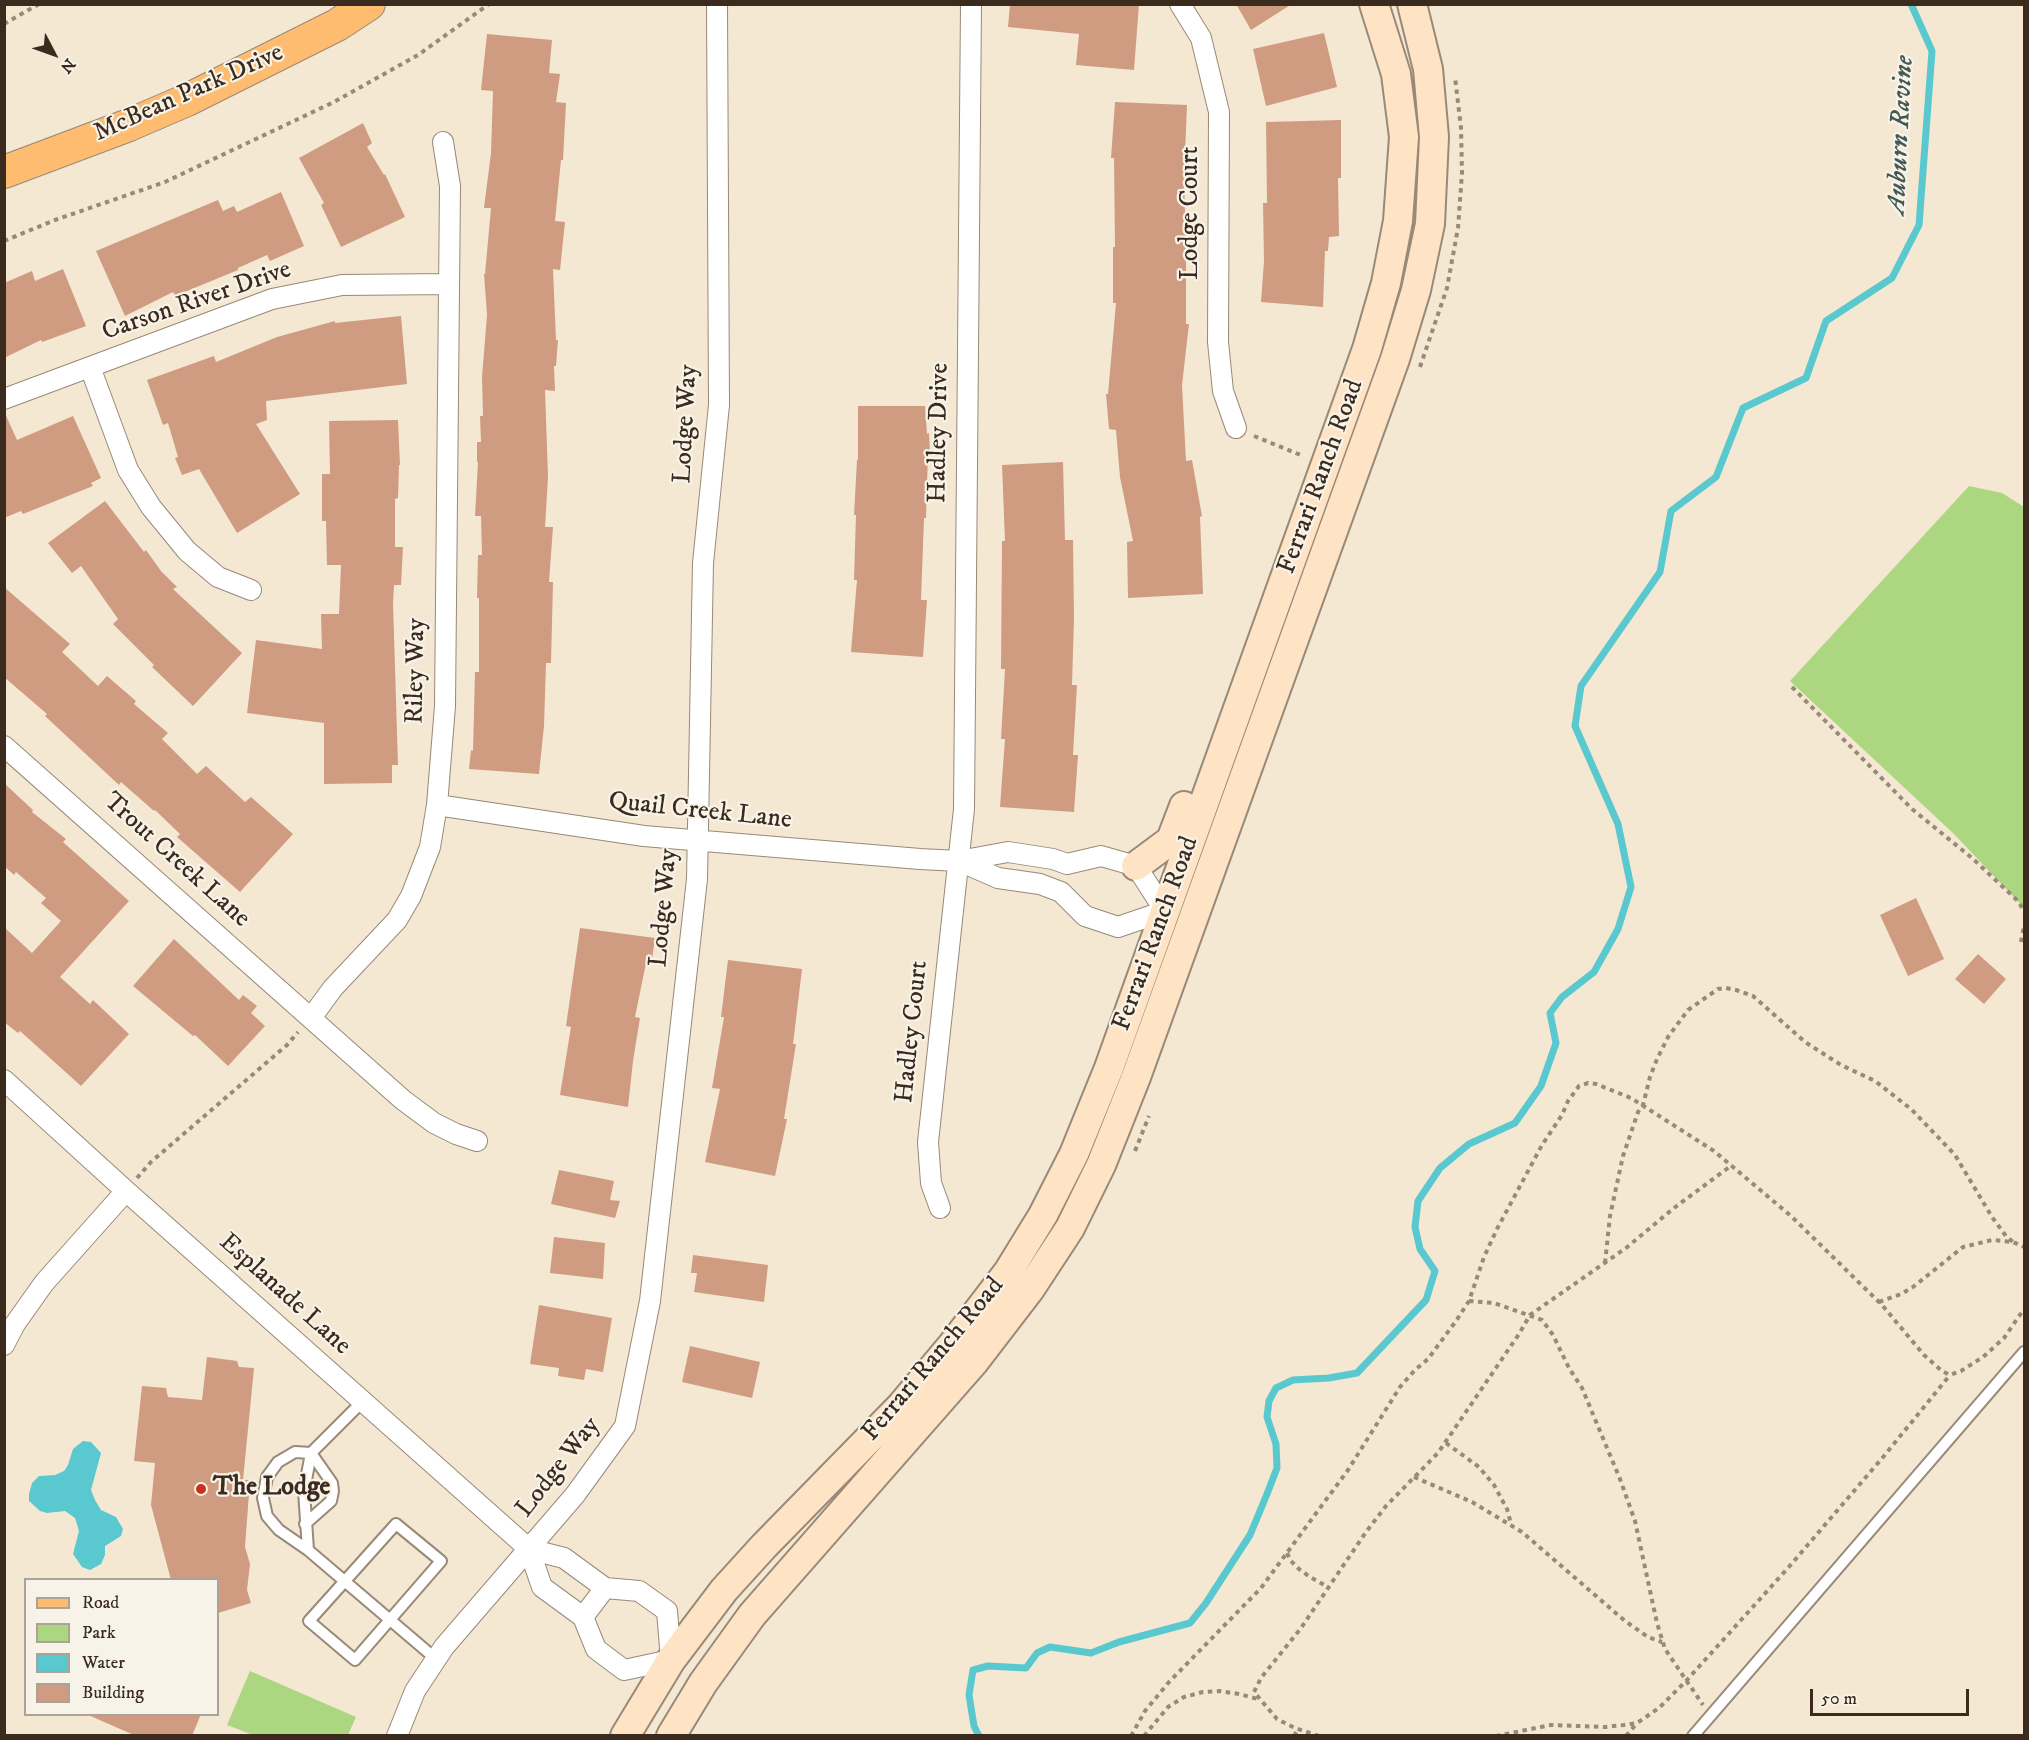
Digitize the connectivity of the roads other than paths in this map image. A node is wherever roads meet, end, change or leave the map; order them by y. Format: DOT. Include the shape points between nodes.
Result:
graph roads {
  1 [pos="369,4"];
  2 [pos="717,4"];
  3 [pos="971,4"];
  4 [pos="1180,4"];
  5 [pos="1374,4"];
  6 [pos="1413,4"];
  7 [pos="443,142"];
  8 [pos="4,172"];
  9 [pos="448,284"];
  10 [pos="90,367"];
  11 [pos="4,399"];
  12 [pos="1236,428"];
  13 [pos="251,590"];
  14 [pos="1275,605"];
  15 [pos="4,746"];
  16 [pos="437,805"];
  17 [pos="698,841"];
  18 [pos="959,861"];
  19 [pos="1067,864"];
  20 [pos="1136,866"];
  21 [pos="1061,892"];
  22 [pos="1165,911"];
  23 [pos="1193,919"];
  24 [pos="311,1018"];
  25 [pos="4,1080"];
  26 [pos="477,1141"];
  27 [pos="126,1191"];
  28 [pos="940,1208"];
  29 [pos="4,1345"];
  30 [pos="2025,1352"];
  31 [pos="363,1401"];
  32 [pos="311,1453"];
  33 [pos="306,1524"];
  34 [pos="529,1549"];
  35 [pos="308,1550"];
  36 [pos="344,1581"];
  37 [pos="605,1588"];
  38 [pos="583,1617"];
  39 [pos="390,1620"];
  40 [pos="436,1659"];
  41 [pos="671,1660"];
  42 [pos="703,1683"];
  43 [pos="397,1736"];
  44 [pos="625,1736"];
  45 [pos="671,1736"];
  46 [pos="1693,1736"];
  1 -- 8 [label="main road, McBean Park Drive" via="337,25 188,100"];
  2 -- 17 [label="street, Lodge Way" via="719,405 704,563"];
  3 -- 18 [label="street, Hadley Drive" via="963,809"];
  4 -- 12 [label="street, Lodge Court" via="1201,38 1219,112 1218,342 1223,391"];
  5 -- 14 [label="main road, Ferrari Ranch Road" via="1395,74 1404,137 1398,220 1386,284 1367,349"];
  6 -- 23 [label="main road, Ferrari Ranch Road" via="1428,69 1434,137 1430,224 1416,291"];
  7 -- 9 [label="street, Riley Way" via="450,186"];
  9 -- 10 [label="street, Carson River Drive" via="342,285 272,299"];
  9 -- 16 [label="street, Riley Way" via="445,706"];
  10 -- 11 [label="street, Carson River Drive"];
  10 -- 13 [label="street" via="128,470 151,507 187,552 218,577"];
  14 -- 20 [label="main road" via="1217,719 1171,840"];
  14 -- 22 [label="main road, Ferrari Ranch Road"];
  15 -- 24 [label="street, Trout Creek Lane"];
  16 -- 17 [label="street, Quail Creek Lane"];
  16 -- 24 [label="street, Riley Way" via="430,847 402,912"];
  17 -- 18 [label="street, Quail Creek Lane"];
  17 -- 34 [label="street, Lodge Way" via="650,1301 625,1426 575,1495"];
  18 -- 19 [label="street" via="1008,852"];
  18 -- 21 [label="street" via="998,878"];
  18 -- 28 [label="street, Hadley Court" via="928,1142 931,1183"];
  19 -- 20 [label="street" via="1101,856"];
  19 -- 21 [label="street"];
  20 -- 22 [label="street"];
  21 -- 22 [label="street" via="1085,916 1118,927"];
  22 -- 23 [label="main road"];
  22 -- 41 [label="main road, Ferrari Ranch Road" via="1074,1154 1008,1272 901,1406 724,1590"];
  23 -- 42 [label="main road, Ferrari Ranch Road" via="1119,1121 1070,1228 1030,1289 974,1362 752,1615"];
  24 -- 26 [label="street, Trout Creek Lane" via="403,1100 435,1123"];
  25 -- 27 [label="street, Esplanade Lane"];
  27 -- 29 [label="street" via="44,1283"];
  27 -- 31 [label="street, Esplanade Lane"];
  30 -- 46 [label="lane"];
  31 -- 32 [label="lane"];
  31 -- 34 [label="street, Esplanade Lane"];
  32 -- 33 [label="lane" via="304,1491"];
  32 -- 33 [label="lane" via="332,1483 333,1491 331,1501"];
  32 -- 35 [label="lane" via="295,1452 278,1462 267,1477 263,1498 267,1516 279,1530"];
  33 -- 35 [label="lane"];
  34 -- 37 [label="street, Esplanade Lane" via="564,1558"];
  34 -- 38 [label="street, Esplanade Lane" via="542,1587"];
  34 -- 40 [label="street, Lodge Way"];
  35 -- 36 [label="lane"];
  36 -- 39 [label="lane"];
  36 -- 39 [label="lane" via="309,1621 355,1660"];
  36 -- 39 [label="lane" via="396,1524 441,1561"];
  37 -- 38 [label="street"];
  37 -- 41 [label="street" via="639,1590 668,1611"];
  38 -- 41 [label="street" via="596,1649 624,1670"];
  39 -- 40 [label="lane"];
  40 -- 43 [label="street, Lodge Way" via="415,1691"];
  41 -- 42 [label="main road"];
  41 -- 44 [label="main road, Ferrari Ranch Road"];
  42 -- 45 [label="main road, Ferrari Ranch Road"];
}
